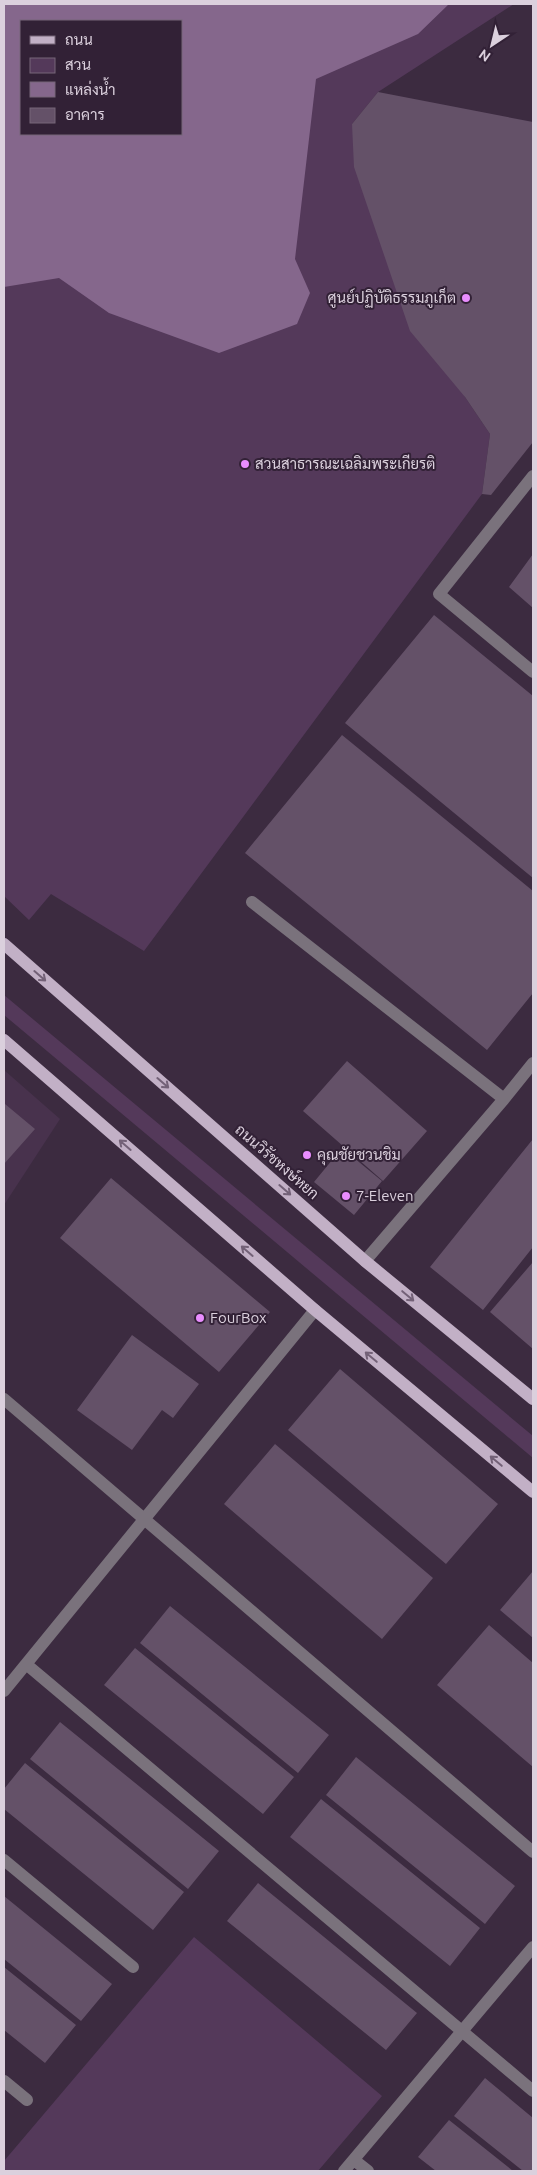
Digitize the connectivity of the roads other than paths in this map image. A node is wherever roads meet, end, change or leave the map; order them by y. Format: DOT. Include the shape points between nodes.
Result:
graph roads {
  1 [pos="533,476"];
  2 [pos="533,672"];
  3 [pos="252,902"];
  4 [pos="4,944"];
  5 [pos="4,1040"];
  6 [pos="533,1063"];
  7 [pos="504,1099"];
  8 [pos="365,1261"];
  9 [pos="315,1310"];
  10 [pos="4,1399"];
  11 [pos="533,1400"];
  12 [pos="533,1492"];
  13 [pos="145,1518"];
  14 [pos="26,1664"];
  15 [pos="4,1691"];
  16 [pos="533,1852"];
  17 [pos="4,1860"];
  18 [pos="533,1947"];
  19 [pos="133,1967"];
  20 [pos="462,2033"];
  21 [pos="4,2081"];
  22 [pos="533,2092"];
  23 [pos="27,2100"];
  24 [pos="354,2160"];
  25 [pos="344,2171"];
  26 [pos="368,2171"];
  1 -- 2 [label="street" via="439,594"];
  3 -- 7 [label="street"];
  4 -- 8 [label="main road, ถนนวิรัชหงษ์หยก, one-way"];
  9 -- 5 [label="main road, one-way"];
  6 -- 7 [label="street"];
  7 -- 8 [label="street"];
  8 -- 11 [label="main road, ถนนวิรัชหงษ์หยก, one-way"];
  12 -- 9 [label="main road, one-way"];
  9 -- 13 [label="street"];
  10 -- 13 [label="street"];
  13 -- 14 [label="street"];
  13 -- 16 [label="street"];
  14 -- 15 [label="street"];
  14 -- 20 [label="street"];
  17 -- 19 [label="street"];
  18 -- 20 [label="street"];
  20 -- 22 [label="street"];
  20 -- 24 [label="street"];
  21 -- 23 [label="street"];
  24 -- 25 [label="street"];
  24 -- 26 [label="street"];
}
